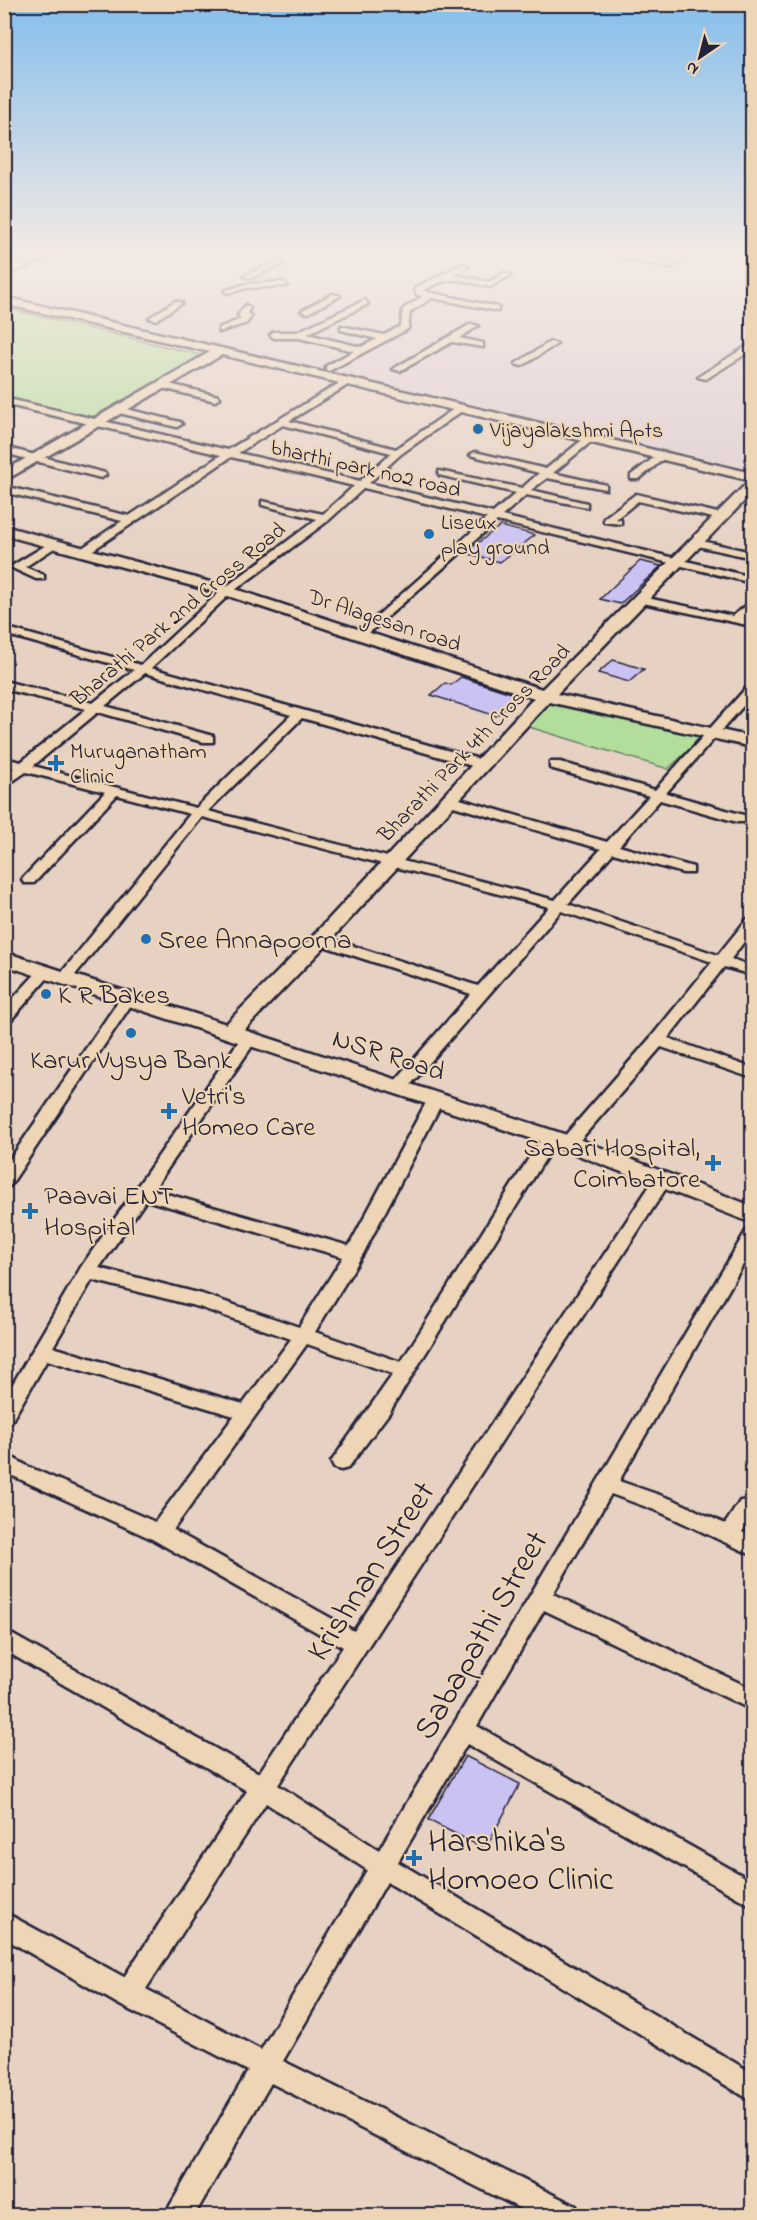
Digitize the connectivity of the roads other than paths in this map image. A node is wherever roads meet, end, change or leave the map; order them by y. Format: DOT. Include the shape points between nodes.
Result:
graph roads {
  1 [pos="211,357"];
  2 [pos="245,357"];
  3 [pos="350,357"];
  4 [pos="419,357"];
  5 [pos="532,357"];
  6 [pos="736,357"];
  7 [pos="519,364"];
  8 [pos="329,368"];
  9 [pos="397,369"];
  10 [pos="703,377"];
  11 [pos="348,381"];
  12 [pos="161,385"];
  13 [pos="216,398"];
  14 [pos="4,401"];
  15 [pos="461,408"];
  16 [pos="118,410"];
  17 [pos="281,422"];
  18 [pos="97,423"];
  19 [pos="177,424"];
  20 [pos="589,439"];
  21 [pos="4,450"];
  22 [pos="399,452"];
  23 [pos="229,454"];
  24 [pos="475,455"];
  25 [pos="662,456"];
  26 [pos="36,459"];
  27 [pos="443,472"];
  28 [pos="546,473"];
  29 [pos="101,475"];
  30 [pos="4,477"];
  31 [pos="635,477"];
  32 [pos="753,477"];
  33 [pos="363,485"];
  34 [pos="753,486"];
  35 [pos="602,487"];
  36 [pos="4,489"];
  37 [pos="524,491"];
  38 [pos="596,499"];
  39 [pos="266,503"];
  40 [pos="722,517"];
  41 [pos="325,518"];
  42 [pos="494,518"];
  43 [pos="132,520"];
  44 [pos="617,522"];
  45 [pos="4,530"];
  46 [pos="57,543"];
  47 [pos="697,543"];
  48 [pos="86,550"];
  49 [pos="743,553"];
  50 [pos="678,563"];
  51 [pos="40,577"];
  52 [pos="753,580"];
  53 [pos="227,591"];
  54 [pos="642,600"];
  55 [pos="753,604"];
  56 [pos="736,618"];
  57 [pos="753,623"];
  58 [pos="4,630"];
  59 [pos="363,635"];
  60 [pos="145,667"];
  61 [pos="4,685"];
  62 [pos="753,689"];
  63 [pos="545,696"];
  64 [pos="94,706"];
  65 [pos="299,714"];
  66 [pos="714,733"];
  67 [pos="208,739"];
  68 [pos="753,742"];
  69 [pos="4,762"];
  70 [pos="481,764"];
  71 [pos="555,765"];
  72 [pos="23,768"];
  73 [pos="4,783"];
  74 [pos="114,791"];
  75 [pos="659,794"];
  76 [pos="448,800"];
  77 [pos="199,812"];
  78 [pos="742,819"];
  79 [pos="612,846"];
  80 [pos="390,861"];
  81 [pos="688,870"];
  82 [pos="29,880"];
  83 [pos="560,906"];
  84 [pos="753,922"];
  85 [pos="320,940"];
  86 [pos="4,958"];
  87 [pos="721,961"];
  88 [pos="753,971"];
  89 [pos="56,974"];
  90 [pos="481,992"];
  91 [pos="127,999"];
  92 [pos="4,1018"];
  93 [pos="239,1036"];
  94 [pos="658,1040"];
  95 [pos="753,1073"];
  96 [pos="400,1086"];
  97 [pos="436,1099"];
  98 [pos="559,1141"];
  99 [pos="663,1179"];
  100 [pos="4,1182"];
  101 [pos="142,1193"];
  102 [pos="753,1215"];
  103 [pos="753,1235"];
  104 [pos="354,1254"];
  105 [pos="87,1272"];
  106 [pos="304,1335"];
  107 [pos="42,1351"];
  108 [pos="404,1370"];
  109 [pos="246,1412"];
  110 [pos="4,1417"];
  111 [pos="4,1461"];
  112 [pos="341,1462"];
  113 [pos="605,1484"];
  114 [pos="753,1508"];
  115 [pos="159,1533"];
  116 [pos="729,1535"];
  117 [pos="753,1546"];
  118 [pos="538,1597"];
  119 [pos="4,1639"];
  120 [pos="358,1644"];
  121 [pos="753,1700"];
  122 [pos="463,1730"];
  123 [pos="263,1788"];
  124 [pos="382,1866"];
  125 [pos="753,1894"];
  126 [pos="4,1924"];
  127 [pos="127,1995"];
  128 [pos="263,2066"];
  129 [pos="753,2088"];
  130 [pos="178,2216"];
  131 [pos="566,2216"];
  1 -- 12 [label="street"];
  2 -- 11 [label="street"];
  3 -- 8 [label="street"];
  4 -- 9 [label="street"];
  5 -- 7 [label="street"];
  6 -- 10 [label="street"];
  11 -- 15 [label="street"];
  11 -- 17 [label="street"];
  12 -- 13 [label="street"];
  12 -- 16 [label="street"];
  14 -- 18 [label="street, bharthi park no2 road"];
  15 -- 20 [label="street"];
  15 -- 22 [label="street, Bharathi Park 2nd Cross Road"];
  16 -- 18 [label="street"];
  16 -- 19 [label="street"];
  17 -- 22 [label="street"];
  17 -- 23 [label="street"];
  18 -- 23 [label="street, bharthi park no2 road"];
  18 -- 26 [label="street"];
  20 -- 25 [label="street"];
  20 -- 28 [label="street"];
  21 -- 26 [label="street"];
  22 -- 33 [label="street, Bharathi Park 2nd Cross Road"];
  23 -- 33 [label="street, bharthi park no2 road"];
  23 -- 43 [label="street"];
  24 -- 28 [label="street"];
  25 -- 31 [label="street"];
  25 -- 32 [label="street"];
  26 -- 29 [label="street"];
  26 -- 30 [label="street"];
  27 -- 37 [label="street"];
  28 -- 35 [label="street"];
  28 -- 37 [label="street"];
  33 -- 41 [label="street, Bharathi Park 2nd Cross Road"];
  33 -- 42 [label="street, bharthi park no2 road"];
  34 -- 40 [label="street, Bharathi Park 4th Cross Road"];
  36 -- 43 [label="street"];
  37 -- 38 [label="street" via="579,508"];
  37 -- 42 [label="street"];
  39 -- 41 [label="street"];
  40 -- 44 [label="street" via="636,497 608,520"];
  40 -- 47 [label="street, Bharathi Park 4th Cross Road"];
  41 -- 53 [label="street, Bharathi Park 2nd Cross Road"];
  42 -- 50 [label="street, bharthi park no2 road"];
  42 -- 59 [label="street"];
  43 -- 48 [label="street"];
  45 -- 46 [label="street, Dr Alagesan road"];
  46 -- 48 [label="street, Dr Alagesan road"];
  46 -- 51 [label="street" via="15,567"];
  47 -- 49 [label="street"];
  47 -- 50 [label="street, Bharathi Park 4th Cross Road"];
  48 -- 53 [label="street, Dr Alagesan road"];
  50 -- 52 [label="street, bharthi park no2 road"];
  50 -- 54 [label="street, Bharathi Park 4th Cross Road"];
  53 -- 59 [label="street, Dr Alagesan road"];
  53 -- 60 [label="street, Bharathi Park 2nd Cross Road"];
  54 -- 56 [label="street"];
  54 -- 63 [label="street, Bharathi Park 4th Cross Road"];
  55 -- 56 [label="street"];
  56 -- 57 [label="street"];
  58 -- 60 [label="street"];
  59 -- 63 [label="street, Dr Alagesan road"];
  60 -- 64 [label="street, Bharathi Park 2nd Cross Road"];
  60 -- 65 [label="street"];
  61 -- 64 [label="street"];
  62 -- 66 [label="street"];
  63 -- 66 [label="street, Dr Alagesan road"];
  63 -- 70 [label="street, Bharathi Park 4th Cross Road"];
  64 -- 67 [label="street"];
  64 -- 72 [label="street, Bharathi Park 2nd Cross Road"];
  65 -- 70 [label="street"];
  65 -- 77 [label="street"];
  66 -- 68 [label="street, Dr Alagesan road"];
  66 -- 75 [label="street"];
  69 -- 72 [label="street"];
  70 -- 76 [label="street, Bharathi Park 4th Cross Road"];
  71 -- 75 [label="street"];
  72 -- 73 [label="street, Bharathi Park 2nd Cross Road"];
  72 -- 74 [label="street"];
  74 -- 77 [label="street"];
  74 -- 82 [label="street"];
  75 -- 78 [label="street"];
  75 -- 79 [label="street"];
  76 -- 79 [label="street"];
  76 -- 80 [label="street, Bharathi Park 4th Cross Road"];
  77 -- 80 [label="street"];
  77 -- 89 [label="street"];
  79 -- 81 [label="street"];
  79 -- 83 [label="street"];
  80 -- 83 [label="street"];
  80 -- 85 [label="street, Bharathi Park 4th Cross Road"];
  83 -- 87 [label="street"];
  83 -- 90 [label="street"];
  84 -- 87 [label="street"];
  85 -- 90 [label="street"];
  85 -- 93 [label="street, Bharathi Park 4th Cross Road"];
  86 -- 89 [label="street, NSR Road"];
  87 -- 88 [label="street"];
  87 -- 94 [label="street"];
  89 -- 91 [label="street, NSR Road"];
  89 -- 92 [label="street"];
  90 -- 96 [label="street"];
  91 -- 93 [label="street, NSR Road"];
  91 -- 100 [label="street"];
  93 -- 96 [label="street, NSR Road"];
  93 -- 101 [label="street"];
  94 -- 95 [label="street"];
  94 -- 98 [label="street"];
  96 -- 97 [label="street, NSR Road"];
  97 -- 98 [label="street, NSR Road"];
  97 -- 104 [label="street"];
  98 -- 99 [label="street, NSR Road"];
  98 -- 108 [label="street"];
  99 -- 102 [label="street, NSR Road"];
  99 -- 120 [label="street, Krishnan Street"];
  101 -- 104 [label="street"];
  101 -- 105 [label="street"];
  103 -- 113 [label="street, Sabapathi Street"];
  104 -- 106 [label="street"];
  105 -- 106 [label="street" via="202,1301"];
  105 -- 107 [label="street"];
  106 -- 108 [label="street"];
  106 -- 109 [label="street"];
  107 -- 109 [label="street"];
  107 -- 110 [label="street"];
  108 -- 112 [label="street" via="382,1408"];
  109 -- 115 [label="street"];
  111 -- 115 [label="street" via="22,1473"];
  113 -- 116 [label="street" via="667,1506"];
  113 -- 118 [label="street, Sabapathi Street"];
  114 -- 116 [label="street" via="747,1507"];
  115 -- 120 [label="street"];
  116 -- 117 [label="street"];
  118 -- 121 [label="street"];
  118 -- 122 [label="street, Sabapathi Street"];
  119 -- 123 [label="street"];
  120 -- 123 [label="street, Krishnan Street"];
  122 -- 124 [label="street, Sabapathi Street"];
  122 -- 125 [label="street"];
  123 -- 124 [label="street"];
  123 -- 127 [label="street, Krishnan Street"];
  124 -- 128 [label="street, Sabapathi Street"];
  124 -- 129 [label="street"];
  126 -- 127 [label="street"];
  127 -- 128 [label="street"];
  128 -- 130 [label="street, Sabapathi Street"];
  128 -- 131 [label="street"];
}
